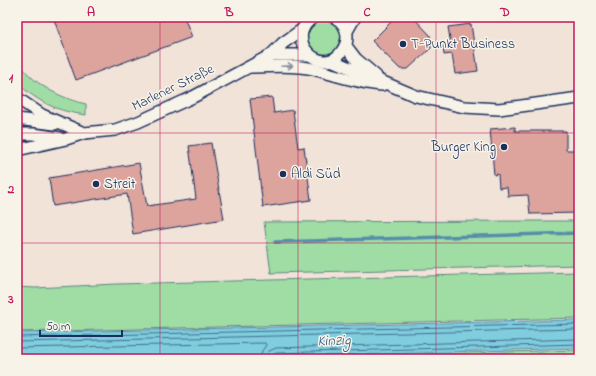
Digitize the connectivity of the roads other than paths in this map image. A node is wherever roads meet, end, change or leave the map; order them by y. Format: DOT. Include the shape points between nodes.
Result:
graph roads {
  1 [pos="314,17"];
  2 [pos="334,17"];
  3 [pos="355,17"];
  4 [pos="303,29"];
  5 [pos="346,31"];
  6 [pos="346,46"];
  7 [pos="309,54"];
  8 [pos="271,55"];
  9 [pos="331,60"];
  10 [pos="248,67"];
  11 [pos="383,81"];
  12 [pos="393,86"];
  13 [pos="17,98"];
  14 [pos="579,98"];
  15 [pos="17,119"];
  16 [pos="68,126"];
  17 [pos="84,133"];
  18 [pos="17,134"];
  19 [pos="66,139"];
  20 [pos="17,150"];
  1 -- 4 [label="street, Marlener Straße"];
  2 -- 5 [label="street" via="343,24"];
  3 -- 5 [label="street"];
  4 -- 7 [label="street" via="302,43"];
  4 -- 8 [label="street, Marlener Straße" via="282,43"];
  5 -- 6 [label="street"];
  6 -- 9 [label="street" via="340,55"];
  6 -- 11 [label="street" via="356,59"];
  7 -- 8 [label="street, Marlener Straße"];
  7 -- 9 [label="street, Marlener Straße" via="319,60"];
  8 -- 10 [label="street, Marlener Straße"];
  9 -- 11 [label="street, Marlener Straße"];
  10 -- 12 [label="street, one-way" via="294,66 365,84"];
  10 -- 17 [label="street, Marlener Straße" via="193,97 138,122 115,130"];
  11 -- 12 [label="street"];
  12 -- 14 [label="street" via="416,96 464,107 499,108"];
  13 -- 16 [label="street, Marlener Straße" via="42,115"];
  15 -- 16 [label="street, Marlener Straße"];
  16 -- 17 [label="street, Marlener Straße"];
  17 -- 19 [label="street, Marlener Straße"];
  18 -- 19 [label="street, Marlener Straße"];
  19 -- 20 [label="street, Marlener Straße"];
}
